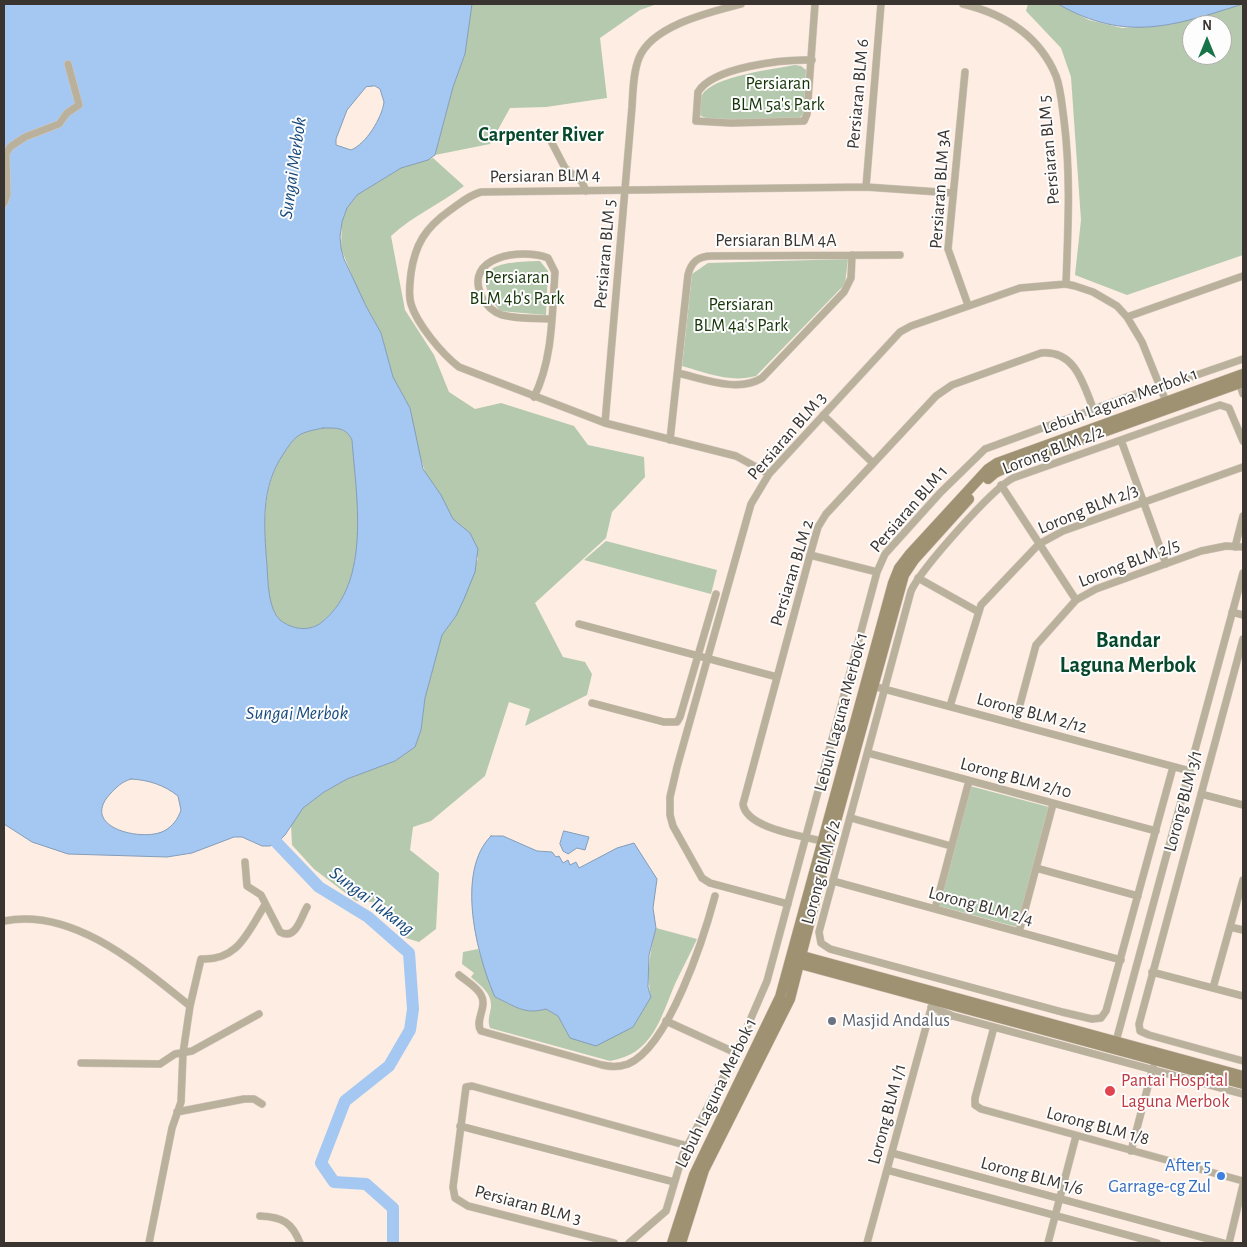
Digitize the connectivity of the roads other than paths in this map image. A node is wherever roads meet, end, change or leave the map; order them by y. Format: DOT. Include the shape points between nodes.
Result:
graph roads {
  1 [pos="741,4"];
  2 [pos="815,4"];
  3 [pos="881,4"];
  4 [pos="963,4"];
  5 [pos="812,60"];
  6 [pos="68,64"];
  7 [pos="965,72"];
  8 [pos="551,140"];
  9 [pos="866,186"];
  10 [pos="625,190"];
  11 [pos="586,191"];
  12 [pos="953,193"];
  13 [pos="4,203"];
  14 [pos="852,255"];
  15 [pos="900,255"];
  16 [pos="1243,276"];
  17 [pos="1066,284"];
  18 [pos="968,305"];
  19 [pos="1127,317"];
  20 [pos="551,318"];
  21 [pos="1243,359"];
  22 [pos="678,373"];
  23 [pos="1241,379"];
  24 [pos="1161,386"];
  25 [pos="1243,394"];
  26 [pos="534,397"];
  27 [pos="1167,405"];
  28 [pos="1093,408"];
  29 [pos="824,415"];
  30 [pos="605,423"];
  31 [pos="670,440"];
  32 [pos="1121,440"];
  33 [pos="1243,441"];
  34 [pos="873,463"];
  35 [pos="1243,467"];
  36 [pos="769,474"];
  37 [pos="1001,485"];
  38 [pos="1143,502"];
  39 [pos="1243,516"];
  40 [pos="1039,544"];
  41 [pos="1239,547"];
  42 [pos="810,555"];
  43 [pos="1166,564"];
  44 [pos="877,572"];
  45 [pos="1243,573"];
  46 [pos="918,578"];
  47 [pos="716,594"];
  48 [pos="1076,600"];
  49 [pos="977,611"];
  50 [pos="1232,612"];
  51 [pos="1243,615"];
  52 [pos="579,624"];
  53 [pos="1243,638"];
  54 [pos="698,656"];
  55 [pos="708,659"];
  56 [pos="777,677"];
  57 [pos="870,685"];
  58 [pos="886,689"];
  59 [pos="592,703"];
  60 [pos="950,706"];
  61 [pos="1015,723"];
  62 [pos="868,753"];
  63 [pos="1173,767"];
  64 [pos="1190,771"];
  65 [pos="969,781"];
  66 [pos="1201,794"];
  67 [pos="1053,804"];
  68 [pos="1243,805"];
  69 [pos="851,818"];
  70 [pos="1156,830"];
  71 [pos="806,836"];
  72 [pos="826,842"];
  73 [pos="952,846"];
  74 [pos="245,862"];
  75 [pos="1036,868"];
  76 [pos="1243,880"];
  77 [pos="833,881"];
  78 [pos="715,896"];
  79 [pos="1138,896"];
  80 [pos="788,904"];
  81 [pos="265,905"];
  82 [pos="307,907"];
  83 [pos="936,909"];
  84 [pos="4,921"];
  85 [pos="1230,927"];
  86 [pos="1243,930"];
  87 [pos="1019,932"];
  88 [pos="795,958"];
  89 [pos="1121,960"];
  90 [pos="1152,972"];
  91 [pos="459,975"];
  92 [pos="1213,988"];
  93 [pos="1243,996"];
  94 [pos="933,1000"];
  95 [pos="190,1006"];
  96 [pos="259,1014"];
  97 [pos="952,1016"];
  98 [pos="666,1021"];
  99 [pos="926,1024"];
  100 [pos="994,1027"];
  101 [pos="1115,1045"];
  102 [pos="183,1053"];
  103 [pos="736,1053"];
  104 [pos="1155,1060"];
  105 [pos="1243,1061"];
  106 [pos="81,1063"];
  107 [pos="1243,1076"];
  108 [pos="1243,1084"];
  109 [pos="1243,1094"];
  110 [pos="262,1104"];
  111 [pos="177,1112"];
  112 [pos="460,1126"];
  113 [pos="1076,1136"];
  114 [pos="688,1146"];
  115 [pos="1131,1151"];
  116 [pos="892,1153"];
  117 [pos="888,1170"];
  118 [pos="1243,1181"];
  119 [pos="674,1182"];
  120 [pos="1243,1185"];
  121 [pos="1059,1199"];
  122 [pos="1055,1215"];
  123 [pos="260,1216"];
  124 [pos="149,1243"];
  125 [pos="300,1243"];
  126 [pos="614,1243"];
  127 [pos="629,1243"];
  128 [pos="672,1243"];
  129 [pos="681,1243"];
  130 [pos="867,1243"];
  131 [pos="1048,1243"];
  132 [pos="1157,1243"];
  133 [pos="1223,1243"];
  134 [pos="1229,1243"];
  1 -- 10 [label="street, Persiaran BLM 5" via="702,14 683,23 652,39 642,51 635,76"];
  2 -- 5 [label="street"];
  3 -- 9 [label="street, Persiaran BLM 6"];
  4 -- 17 [label="street, Persiaran BLM 5" via="998,14 1018,27 1045,59 1059,84 1068,178"];
  5 -- 5 [label="street" via="785,60 711,80 698,92 696,121 804,121 808,114"];
  6 -- 13 [label="street" via="79,105 59,124 10,146 6,154 8,196"];
  7 -- 12 [label="street, Persiaran BLM 3A"];
  8 -- 11 [label="street" via="565,168 582,182"];
  9 -- 10 [label="street, Persiaran BLM 4"];
  9 -- 12 [label="street, Persiaran BLM 4"];
  10 -- 11 [label="street, Persiaran BLM 4"];
  10 -- 30 [label="street, Persiaran BLM 5"];
  11 -- 26 [label="street, Persiaran BLM 4" via="476,193 432,224 420,240 415,254 410,283 411,303 427,332 444,353 467,372"];
  12 -- 18 [label="street, Persiaran BLM 3A" via="948,249"];
  14 -- 15 [label="street, Persiaran BLM 4A"];
  14 -- 22 [label="street, Persiaran BLM 4A" via="851,278 844,292 762,378 750,384 737,385"];
  14 -- 22 [label="street, Persiaran BLM 4A" via="706,256 697,259 688,275"];
  16 -- 19 [label="street"];
  17 -- 18 [label="street, Persiaran BLM 3" via="1020,288"];
  17 -- 19 [label="street, Persiaran BLM 3" via="1105,299"];
  18 -- 29 [label="street, Persiaran BLM 3" via="900,332"];
  19 -- 24 [label="street, Persiaran BLM 3"];
  20 -- 20 [label="street" via="509,316 492,310 479,287 482,270 501,257 536,255 548,258 555,272"];
  20 -- 26 [label="street" via="547,361"];
  21 -- 24 [label="street, Persiaran BLM 1"];
  22 -- 31 [label="street, Persiaran BLM 4A"];
  23 -- 25 [label="street"];
  23 -- 27 [label="street, Lebuh Laguna Merbok 1"];
  24 -- 27 [label="street, Persiaran BLM 3"];
  24 -- 28 [label="street, Persiaran BLM 1"];
  26 -- 30 [label="street, Persiaran BLM 4"];
  27 -- 57 [label="street, Lebuh Laguna Merbok 1" via="1014,464 987,480 907,569"];
  28 -- 34 [label="street, Persiaran BLM 2" via="1079,372 1072,363 1057,355 1041,354 947,387"];
  28 -- 44 [label="street, Persiaran BLM 1" via="985,449 940,492 882,559"];
  29 -- 34 [label="street"];
  29 -- 36 [label="street, Persiaran BLM 3"];
  30 -- 31 [label="street, Persiaran BLM 4"];
  31 -- 36 [label="street, Persiaran BLM 4" via="742,458"];
  32 -- 33 [label="street, Lorong BLM 2/2" via="1223,405 1229,408"];
  32 -- 37 [label="street, Lorong BLM 2/2"];
  32 -- 38 [label="street"];
  34 -- 42 [label="street, Persiaran BLM 2" via="821,521"];
  35 -- 38 [label="street, Lorong BLM 2/3"];
  36 -- 55 [label="street, Persiaran BLM 3" via="753,499"];
  37 -- 40 [label="street"];
  37 -- 46 [label="street, Lorong BLM 2/2"];
  38 -- 40 [label="street, Lorong BLM 2/3"];
  38 -- 43 [label="street"];
  39 -- 41 [label="street"];
  40 -- 48 [label="street"];
  40 -- 49 [label="street, Lorong BLM 2/3"];
  41 -- 43 [label="street, Lorong BLM 2/5" via="1208,549"];
  42 -- 44 [label="street"];
  42 -- 56 [label="street, Persiaran BLM 2"];
  43 -- 48 [label="street, Lorong BLM 2/5" via="1096,589"];
  44 -- 71 [label="street, Persiaran BLM 1"];
  45 -- 50 [label="street"];
  46 -- 49 [label="street"];
  46 -- 58 [label="street, Lorong BLM 2/2" via="911,592"];
  47 -- 54 [label="street"];
  48 -- 61 [label="street, Lorong BLM 2/5" via="1036,645"];
  49 -- 60 [label="street, Lorong BLM 2/3"];
  50 -- 51 [label="street"];
  50 -- 64 [label="street"];
  52 -- 54 [label="street"];
  53 -- 66 [label="street, Lorong BLM 3/1"];
  54 -- 55 [label="street"];
  54 -- 59 [label="street" via="677,722 664,722"];
  55 -- 56 [label="street"];
  55 -- 80 [label="street, Persiaran BLM 3" via="672,788 671,821 698,873 706,881"];
  56 -- 71 [label="street, Persiaran BLM 2" via="744,808 759,824"];
  57 -- 58 [label="street, Lorong BLM 2/12"];
  57 -- 72 [label="street, Lebuh Laguna Merbok 1"];
  58 -- 60 [label="street, Lorong BLM 2/12"];
  58 -- 62 [label="street, Lorong BLM 2/2"];
  60 -- 61 [label="street, Lorong BLM 2/12"];
  61 -- 63 [label="street, Lorong BLM 2/12"];
  62 -- 65 [label="street, Lorong BLM 2/10"];
  62 -- 69 [label="street, Lorong BLM 2/2"];
  63 -- 64 [label="street, Lorong BLM 2/12"];
  63 -- 70 [label="street, Lorong BLM 2/2"];
  64 -- 101 [label="street"];
  65 -- 67 [label="street, Lorong BLM 2/10"];
  65 -- 73 [label="street"];
  66 -- 68 [label="street"];
  66 -- 90 [label="street, Lorong BLM 3/1"];
  67 -- 70 [label="street, Lorong BLM 2/10"];
  67 -- 75 [label="street"];
  69 -- 73 [label="street"];
  69 -- 77 [label="street, Lorong BLM 2/2"];
  70 -- 79 [label="street, Lorong BLM 2/2"];
  71 -- 72 [label="street, Persiaran BLM 2"];
  71 -- 80 [label="street"];
  72 -- 88 [label="street, Lebuh Laguna Merbok 1"];
  73 -- 83 [label="street"];
  74 -- 81 [label="street" via="247,886 261,895"];
  75 -- 79 [label="street"];
  75 -- 87 [label="street"];
  76 -- 85 [label="street"];
  77 -- 83 [label="street, Lorong BLM 2/4"];
  77 -- 89 [label="street, Lorong BLM 2/2" via="819,936 823,946 830,949 1092,1019 1104,1015"];
  78 -- 98 [label="street" via="701,944"];
  79 -- 89 [label="street, Lorong BLM 2/2"];
  80 -- 103 [label="street" via="767,981"];
  81 -- 82 [label="street" via="280,932 286,935 298,927"];
  81 -- 95 [label="street" via="233,951 218,959 201,959"];
  83 -- 87 [label="street, Lorong BLM 2/4"];
  84 -- 95 [label="street" via="43,922 87,934 134,962"];
  85 -- 86 [label="street"];
  85 -- 92 [label="street"];
  87 -- 89 [label="street, Lorong BLM 2/4"];
  88 -- 94 [label="street"];
  88 -- 128 [label="street, Lebuh Laguna Merbok 1" via="778,1002 694,1175"];
  88 -- 129 [label="street, Lebuh Laguna Merbok 1" via="786,1006 704,1170"];
  90 -- 92 [label="street"];
  90 -- 105 [label="street, Lorong BLM 3/1" via="1140,1031"];
  91 -- 98 [label="street" via="482,996 479,1028 482,1031 602,1065 614,1067 634,1060 655,1040"];
  92 -- 93 [label="street"];
  94 -- 97 [label="street"];
  94 -- 99 [label="street, Lorong BLM 1/1"];
  94 -- 101 [label="street"];
  95 -- 102 [label="street"];
  96 -- 102 [label="street"];
  97 -- 99 [label="street" via="940,1017"];
  97 -- 100 [label="street"];
  98 -- 103 [label="street"];
  99 -- 116 [label="street, Lorong BLM 1/1"];
  100 -- 104 [label="street"];
  100 -- 113 [label="street, Lorong BLM 1/8" via="975,1105"];
  101 -- 104 [label="street"];
  102 -- 106 [label="street" via="152,1065"];
  102 -- 111 [label="street" via="181,1102"];
  103 -- 114 [label="street"];
  104 -- 107 [label="street"];
  104 -- 108 [label="street"];
  104 -- 109 [label="street"];
  104 -- 115 [label="street"];
  110 -- 111 [label="street" via="254,1099 244,1099"];
  111 -- 124 [label="street"];
  112 -- 114 [label="street, Persiaran BLM 3" via="465,1090 472,1086"];
  112 -- 119 [label="street"];
  112 -- 126 [label="street, Persiaran BLM 3" via="453,1187 458,1202"];
  113 -- 115 [label="street, Lorong BLM 1/8"];
  113 -- 121 [label="street"];
  114 -- 119 [label="street"];
  115 -- 118 [label="street, Lorong BLM 1/8"];
  116 -- 117 [label="street, Lorong BLM 1/1"];
  116 -- 121 [label="street, Lorong BLM 1/6"];
  117 -- 122 [label="street, Lorong BLM 1/6"];
  117 -- 130 [label="street, Lorong BLM 1/1"];
  119 -- 127 [label="street" via="666,1210"];
  120 -- 134 [label="street"];
  121 -- 122 [label="street"];
  121 -- 133 [label="street, Lorong BLM 1/6"];
  122 -- 131 [label="street"];
  122 -- 132 [label="street, Lorong BLM 1/6"];
  123 -- 125 [label="street" via="284,1220"];
}
